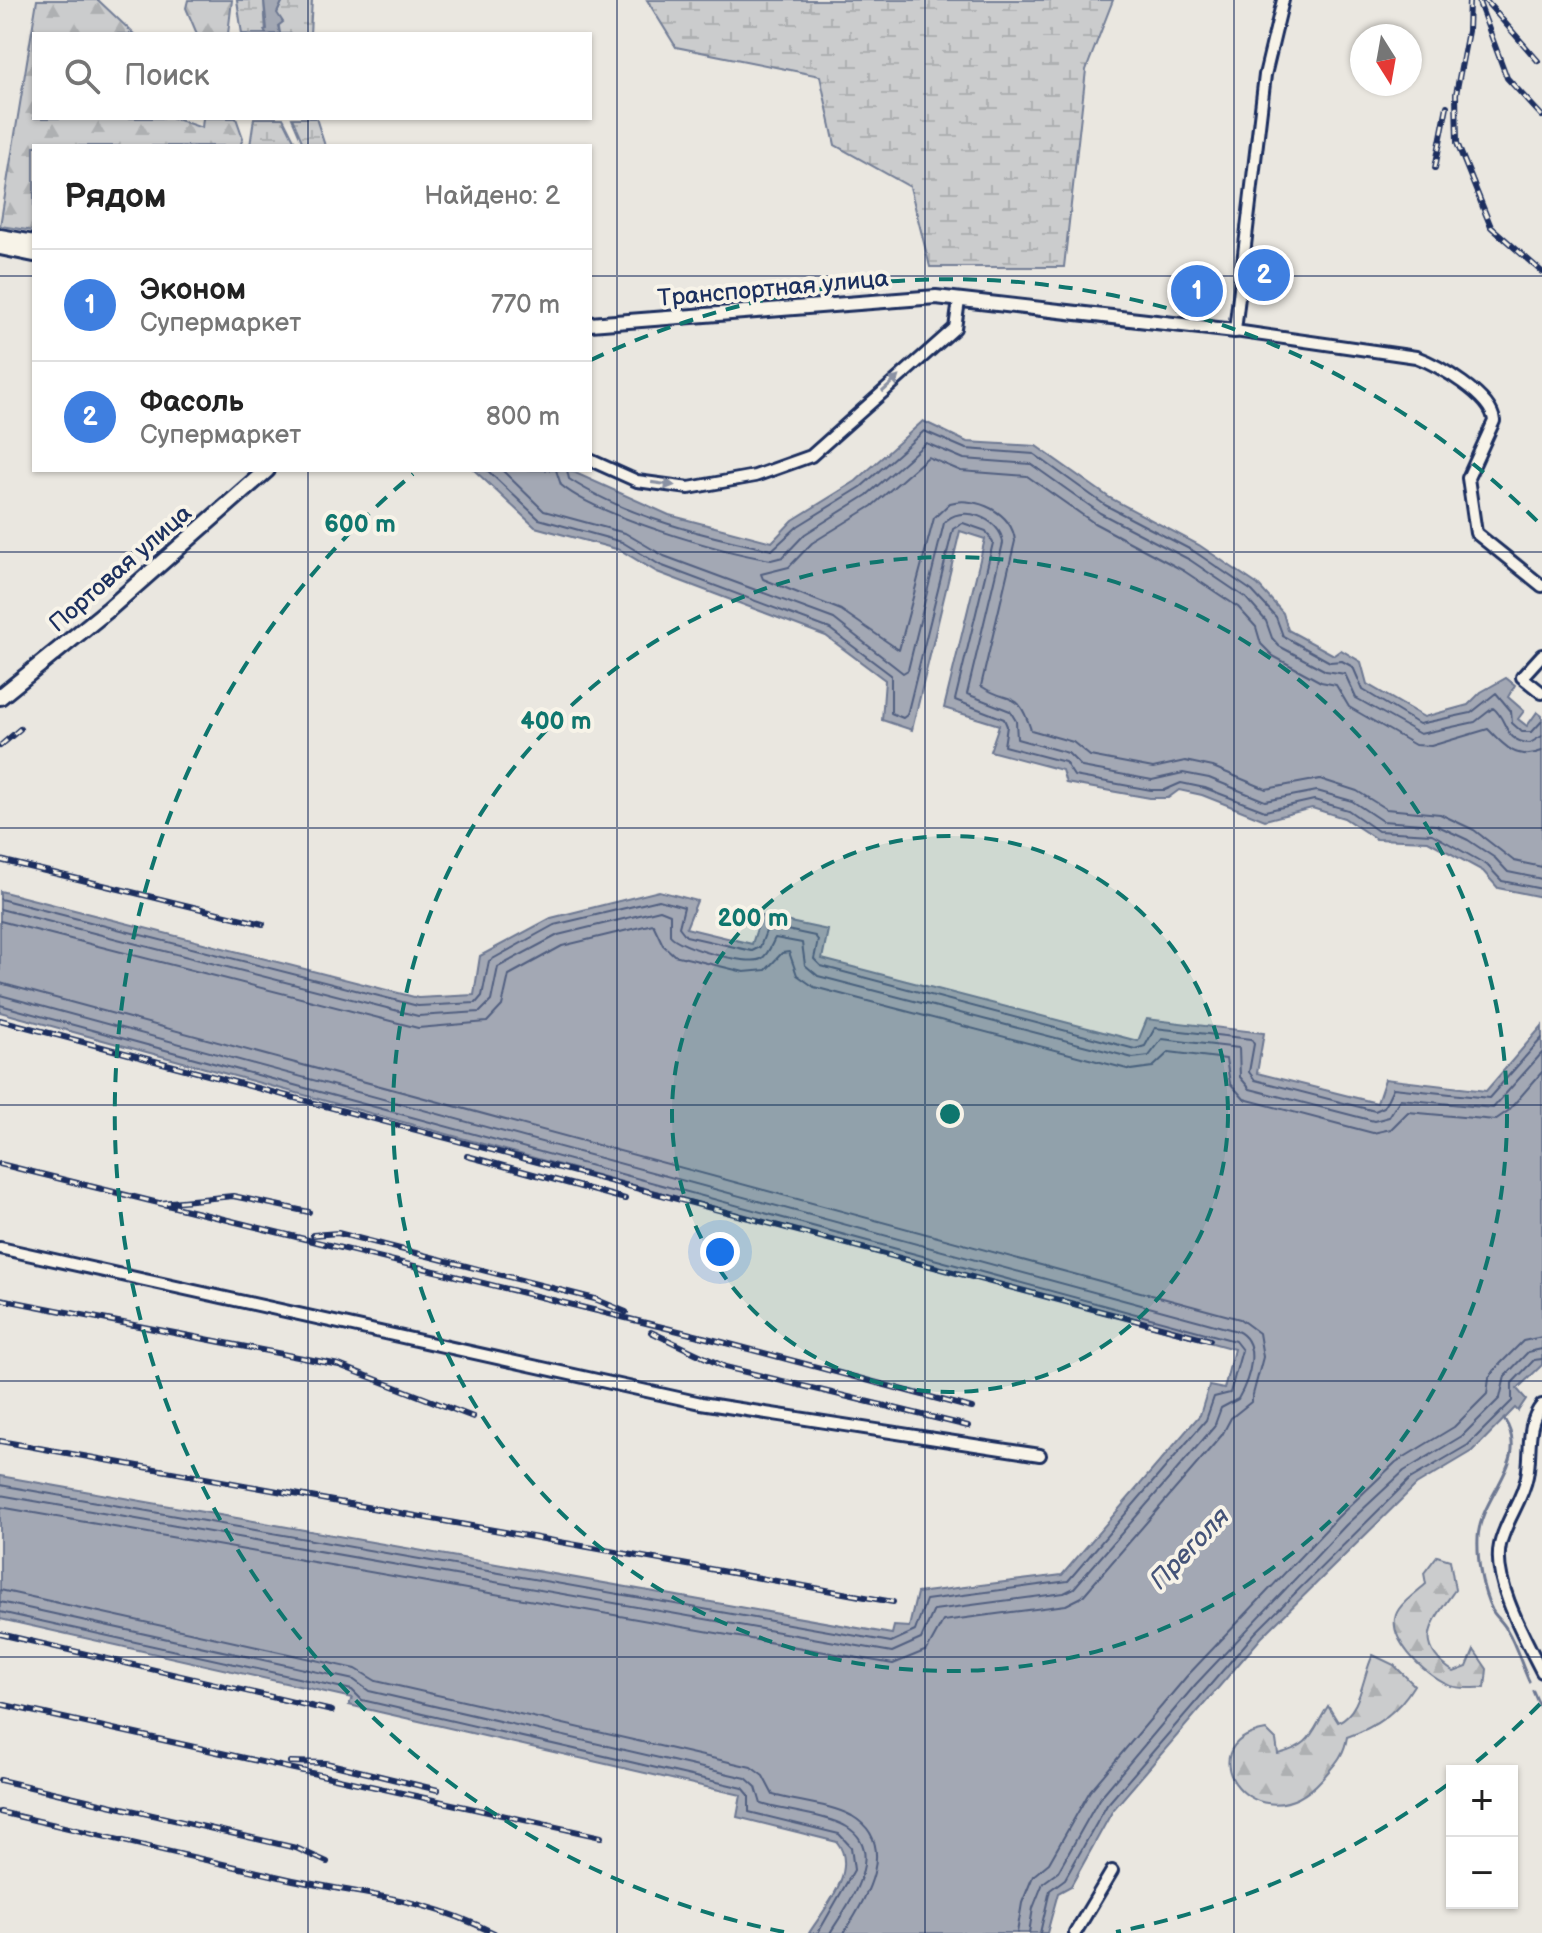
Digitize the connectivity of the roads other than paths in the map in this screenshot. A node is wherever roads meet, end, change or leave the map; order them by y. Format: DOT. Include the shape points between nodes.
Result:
graph roads {
  1 [pos="1283,0"];
  2 [pos="0,237"];
  3 [pos="32,243"];
  4 [pos="0,247"];
  5 [pos="32,254"];
  6 [pos="959,301"];
  7 [pos="592,324"];
  8 [pos="1235,331"];
  9 [pos="592,461"];
  10 [pos="265,472"];
  11 [pos="1542,586"];
  12 [pos="1542,655"];
  13 [pos="1542,693"];
  14 [pos="0,697"];
  15 [pos="0,1248"];
  16 [pos="1540,1407"];
  17 [pos="1040,1455"];
  18 [pos="1542,1672"];
  19 [pos="1112,1871"];
  20 [pos="1075,1933"];
  1 -- 8 [label="street" via="1265,75"];
  2 -- 3 [label="main road"];
  4 -- 5 [label="main road"];
  6 -- 7 [label="street, Транспортная улица" via="936,297"];
  6 -- 8 [label="street, Транспортная улица"];
  9 -- 6 [label="street, one-way" via="637,481 689,488 755,476 811,456 955,328"];
  8 -- 11 [label="street" via="1416,357 1486,401 1494,421 1468,478 1476,533"];
  10 -- 14 [label="main road, Портовая улица"];
  12 -- 13 [label="street" via="1522,677"];
  15 -- 17 [label="street" via="701,1403"];
  16 -- 18 [label="street" via="1532,1423 1527,1478 1500,1546 1502,1577"];
  19 -- 20 [label="street"];
}
